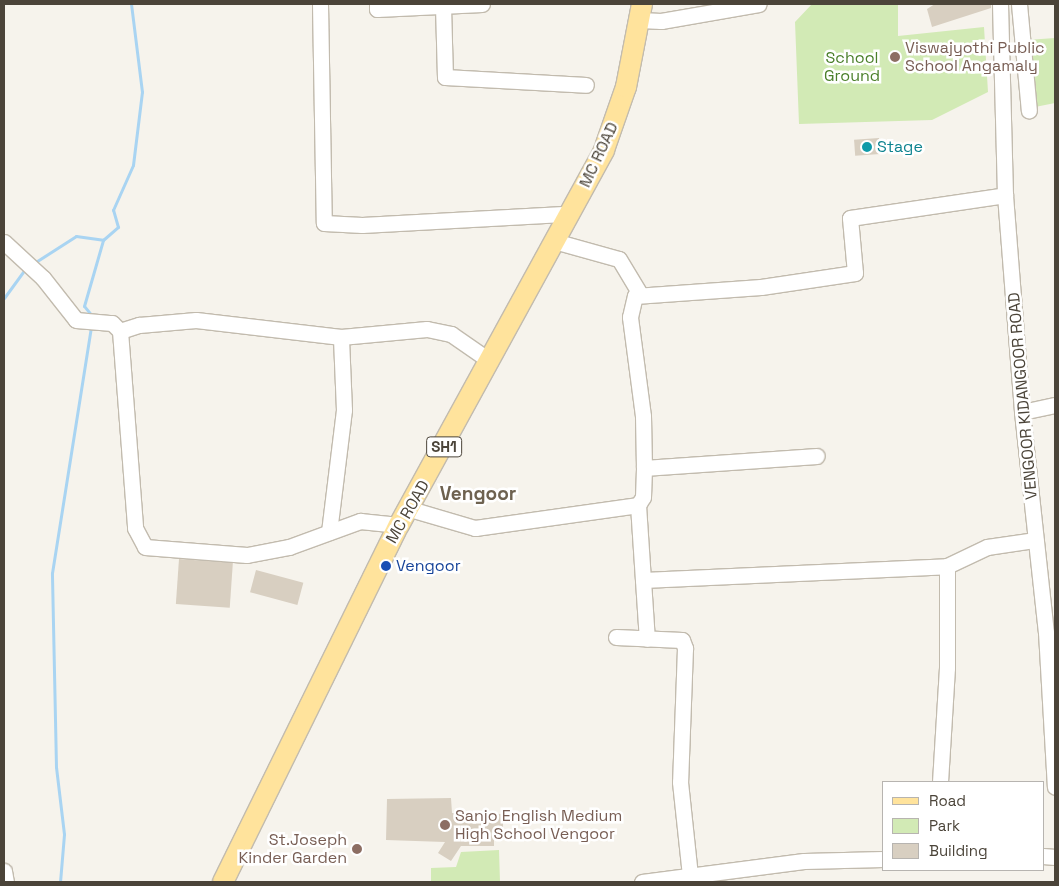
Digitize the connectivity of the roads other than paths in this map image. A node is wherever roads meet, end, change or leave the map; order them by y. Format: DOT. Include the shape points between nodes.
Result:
graph roads {
  1 [pos="320,4"];
  2 [pos="377,4"];
  3 [pos="482,4"];
  4 [pos="759,4"];
  5 [pos="1000,4"];
  6 [pos="1019,4"];
  7 [pos="443,6"];
  8 [pos="641,12"];
  9 [pos="586,85"];
  10 [pos="1003,115"];
  11 [pos="1005,195"];
  12 [pos="568,214"];
  13 [pos="554,241"];
  14 [pos="4,242"];
  15 [pos="640,294"];
  16 [pos="120,331"];
  17 [pos="341,337"];
  18 [pos="490,361"];
  19 [pos="1055,406"];
  20 [pos="1022,412"];
  21 [pos="817,456"];
  22 [pos="644,468"];
  23 [pos="638,505"];
  24 [pos="404,517"];
  25 [pos="329,532"];
  26 [pos="1035,540"];
  27 [pos="947,566"];
  28 [pos="643,580"];
  29 [pos="616,637"];
  30 [pos="647,639"];
  31 [pos="940,781"];
  32 [pos="1055,788"];
  33 [pos="882,859"];
  34 [pos="4,871"];
  35 [pos="690,876"];
  36 [pos="6,882"];
  37 [pos="223,882"];
  38 [pos="642,882"];
  1 -- 12 [label="street" via="324,223 362,225"];
  2 -- 7 [label="street" via="377,9"];
  3 -- 7 [label="street"];
  4 -- 8 [label="street" via="661,21"];
  5 -- 10 [label="street, VENGOOR KIDANGOOR ROAD"];
  6 -- 10 [label="street" via="1030,112"];
  7 -- 9 [label="street" via="445,76"];
  8 -- 12 [label="main road, MC ROAD / SH1" via="620,111"];
  10 -- 11 [label="street, VENGOOR KIDANGOOR ROAD"];
  11 -- 15 [label="street" via="850,218 855,273 761,287"];
  11 -- 20 [label="street, VENGOOR KIDANGOOR ROAD"];
  12 -- 13 [label="main road, MC ROAD / SH1"];
  13 -- 15 [label="street" via="619,259"];
  13 -- 18 [label="main road, MC ROAD / SH1"];
  14 -- 16 [label="street" via="43,278 76,320 112,323"];
  15 -- 22 [label="street" via="631,303 630,317 643,416"];
  16 -- 17 [label="street" via="139,325 196,320"];
  16 -- 25 [label="street" via="136,528 145,547 247,555 289,547"];
  17 -- 18 [label="street" via="428,330 451,334"];
  17 -- 25 [label="street" via="344,410"];
  18 -- 24 [label="main road, MC ROAD / SH1"];
  19 -- 20 [label="street"];
  20 -- 26 [label="street, VENGOOR KIDANGOOR ROAD"];
  21 -- 22 [label="street"];
  22 -- 23 [label="street" via="643,497"];
  23 -- 24 [label="street" via="475,528"];
  23 -- 28 [label="street"];
  24 -- 25 [label="street" via="360,521"];
  24 -- 37 [label="main road, MC ROAD / SH1"];
  26 -- 27 [label="street" via="987,547"];
  26 -- 32 [label="street, VENGOOR KIDANGOOR ROAD" via="1046,632"];
  27 -- 28 [label="street"];
  27 -- 31 [label="street" via="947,668"];
  28 -- 30 [label="street"];
  29 -- 30 [label="street"];
  30 -- 35 [label="street" via="682,640 685,648 680,782"];
  33 -- 35 [label="street" via="804,861"];
  34 -- 36 [label="street"];
  35 -- 38 [label="street"];
}
